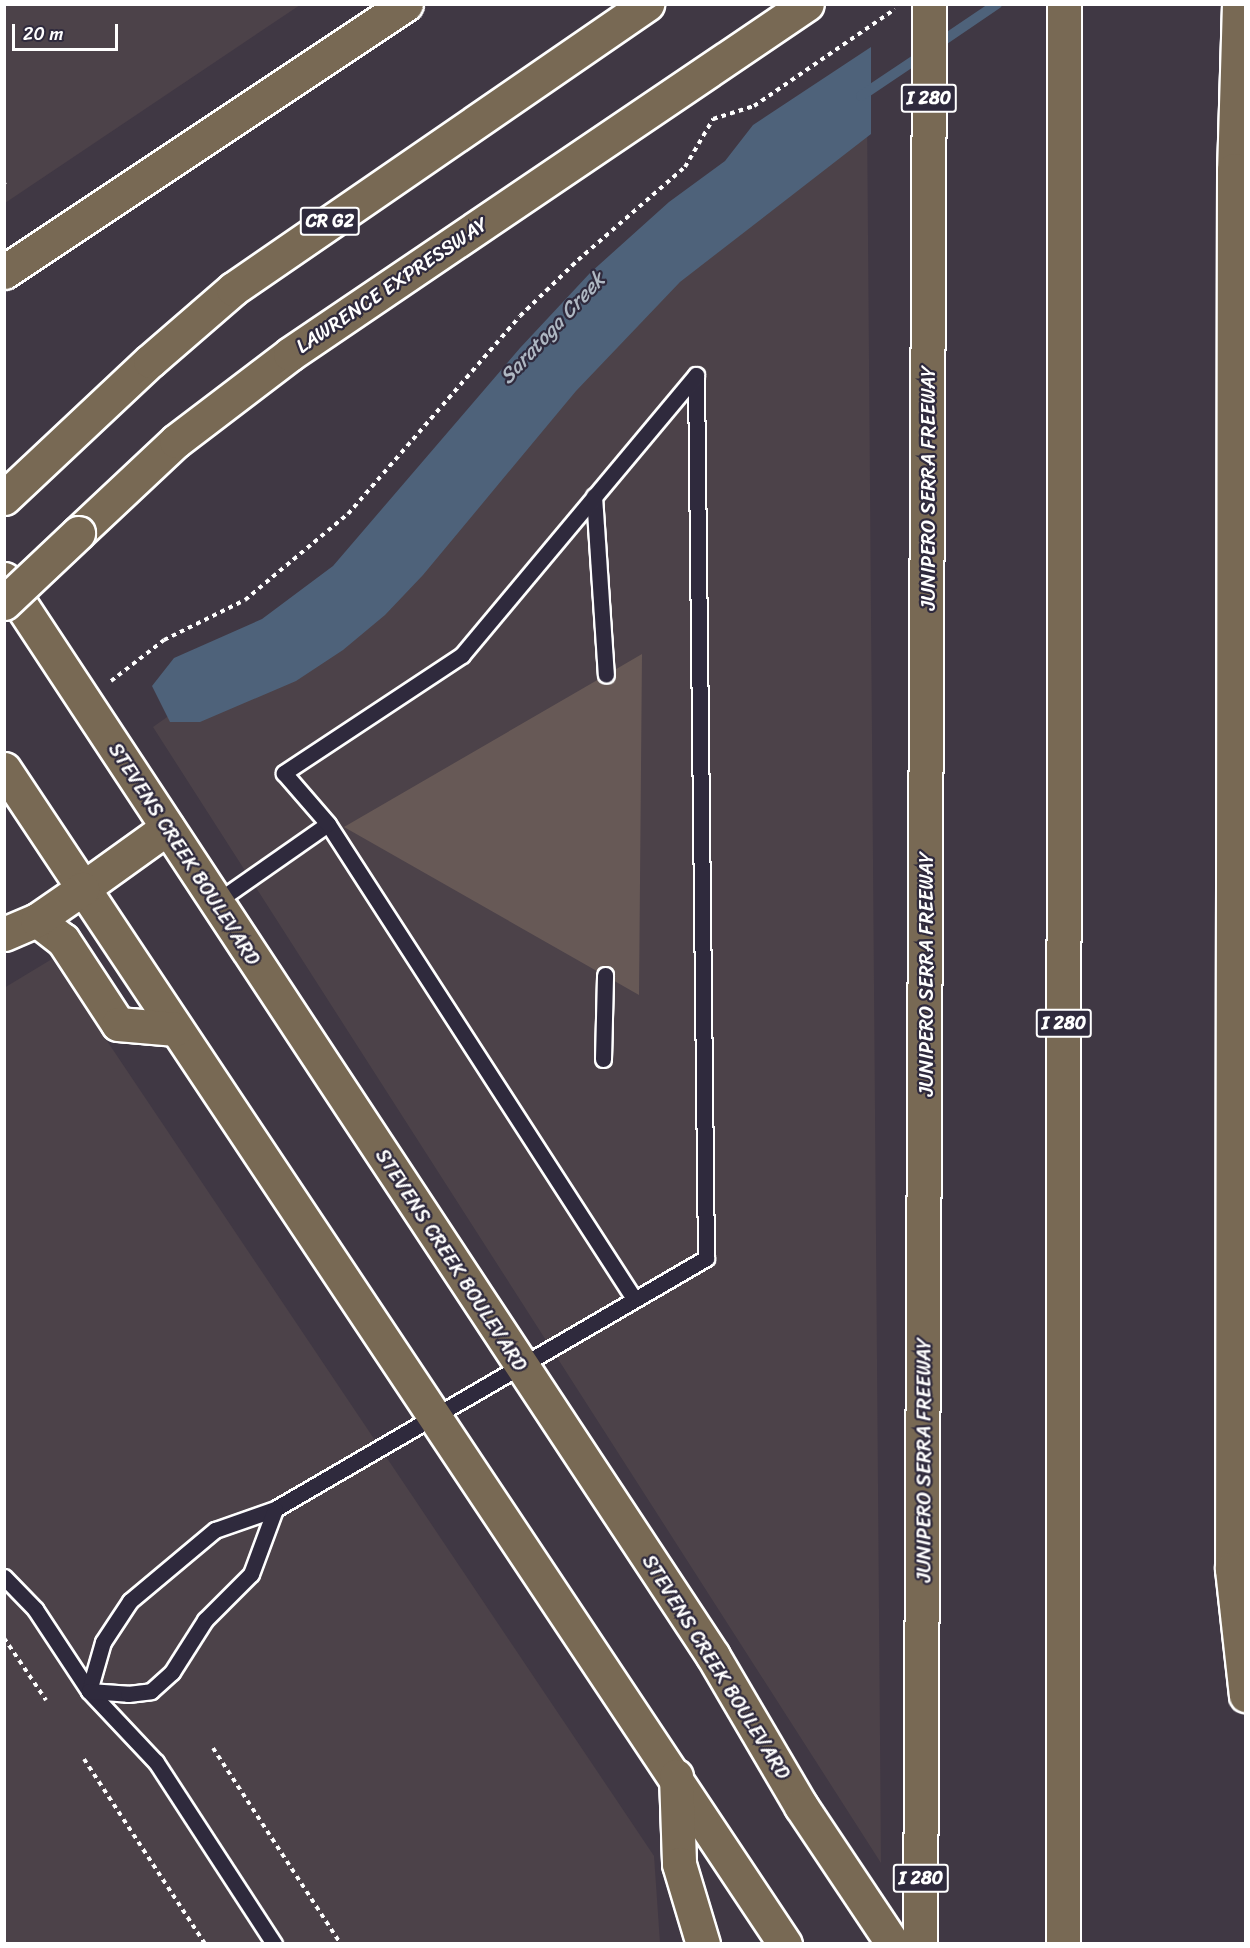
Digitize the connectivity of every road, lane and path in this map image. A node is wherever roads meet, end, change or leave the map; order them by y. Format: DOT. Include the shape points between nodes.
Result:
graph roads {
  1 [pos="406,4"];
  2 [pos="647,4"];
  3 [pos="807,4"];
  4 [pos="902,4"];
  5 [pos="929,4"];
  6 [pos="1064,4"];
  7 [pos="1239,4"];
  8 [pos="4,272"];
  9 [pos="594,496"];
  10 [pos="4,498"];
  11 [pos="4,579"];
  12 [pos="4,603"];
  13 [pos="606,675"];
  14 [pos="85,702"];
  15 [pos="4,769"];
  16 [pos="328,824"];
  17 [pos="167,828"];
  18 [pos="82,889"];
  19 [pos="216,902"];
  20 [pos="37,920"];
  21 [pos="4,934"];
  22 [pos="604,975"];
  23 [pos="176,1029"];
  24 [pos="603,1059"];
  25 [pos="633,1297"];
  26 [pos="522,1366"];
  27 [pos="437,1418"];
  28 [pos="275,1509"];
  29 [pos="4,1577"];
  30 [pos="4,1638"];
  31 [pos="89,1691"];
  32 [pos="1245,1695"];
  33 [pos="46,1700"];
  34 [pos="213,1748"];
  35 [pos="84,1759"];
  36 [pos="676,1776"];
  37 [pos="205,1944"];
  38 [pos="274,1944"];
  39 [pos="341,1944"];
  40 [pos="703,1944"];
  41 [pos="785,1944"];
  42 [pos="893,1944"];
  43 [pos="920,1944"];
  44 [pos="1064,1944"];
  1 -- 8 [label="main road"];
  2 -- 10 [label="main road, CR G2" via="233,290"];
  3 -- 12 [label="main road, LAWRENCE EXPRESSWAY, bridge" via="290,354 176,441"];
  4 -- 14 [label="path" via="754,106 713,119 685,167 520,316 348,514 245,600 164,640"];
  5 -- 43 [label="main road, JUNIPERO SERRA FREEWAY / I 280"];
  6 -- 44 [label="main road, I 280"];
  7 -- 32 [label="main road" via="1234,170 1232,1569"];
  9 -- 13 [label="lane"];
  9 -- 16 [label="lane" via="462,655 284,773"];
  9 -- 25 [label="lane" via="696,375 705,1258"];
  11 -- 14 [label="main road, STEVENS CREEK BOULEVARD"];
  14 -- 17 [label="main road, STEVENS CREEK BOULEVARD"];
  15 -- 18 [label="main road"];
  16 -- 19 [label="lane"];
  16 -- 25 [label="lane"];
  17 -- 18 [label="main road"];
  17 -- 19 [label="main road, STEVENS CREEK BOULEVARD"];
  18 -- 20 [label="main road"];
  18 -- 23 [label="main road"];
  19 -- 26 [label="main road, STEVENS CREEK BOULEVARD"];
  20 -- 21 [label="main road"];
  20 -- 23 [label="main road" via="63,940 118,1024"];
  22 -- 24 [label="lane"];
  23 -- 27 [label="main road"];
  25 -- 26 [label="lane"];
  26 -- 27 [label="lane"];
  26 -- 42 [label="main road, STEVENS CREEK BOULEVARD" via="728,1679 801,1806"];
  27 -- 28 [label="lane"];
  27 -- 36 [label="main road"];
  28 -- 31 [label="lane" via="215,1530 130,1601 103,1642"];
  28 -- 31 [label="lane" via="251,1574 205,1620 172,1672 152,1690 128,1694"];
  29 -- 31 [label="lane" via="35,1609"];
  30 -- 33 [label="path"];
  31 -- 38 [label="lane" via="156,1762"];
  34 -- 39 [label="path"];
  35 -- 37 [label="path"];
  36 -- 40 [label="main road" via="679,1864"];
  36 -- 41 [label="main road"];
}
